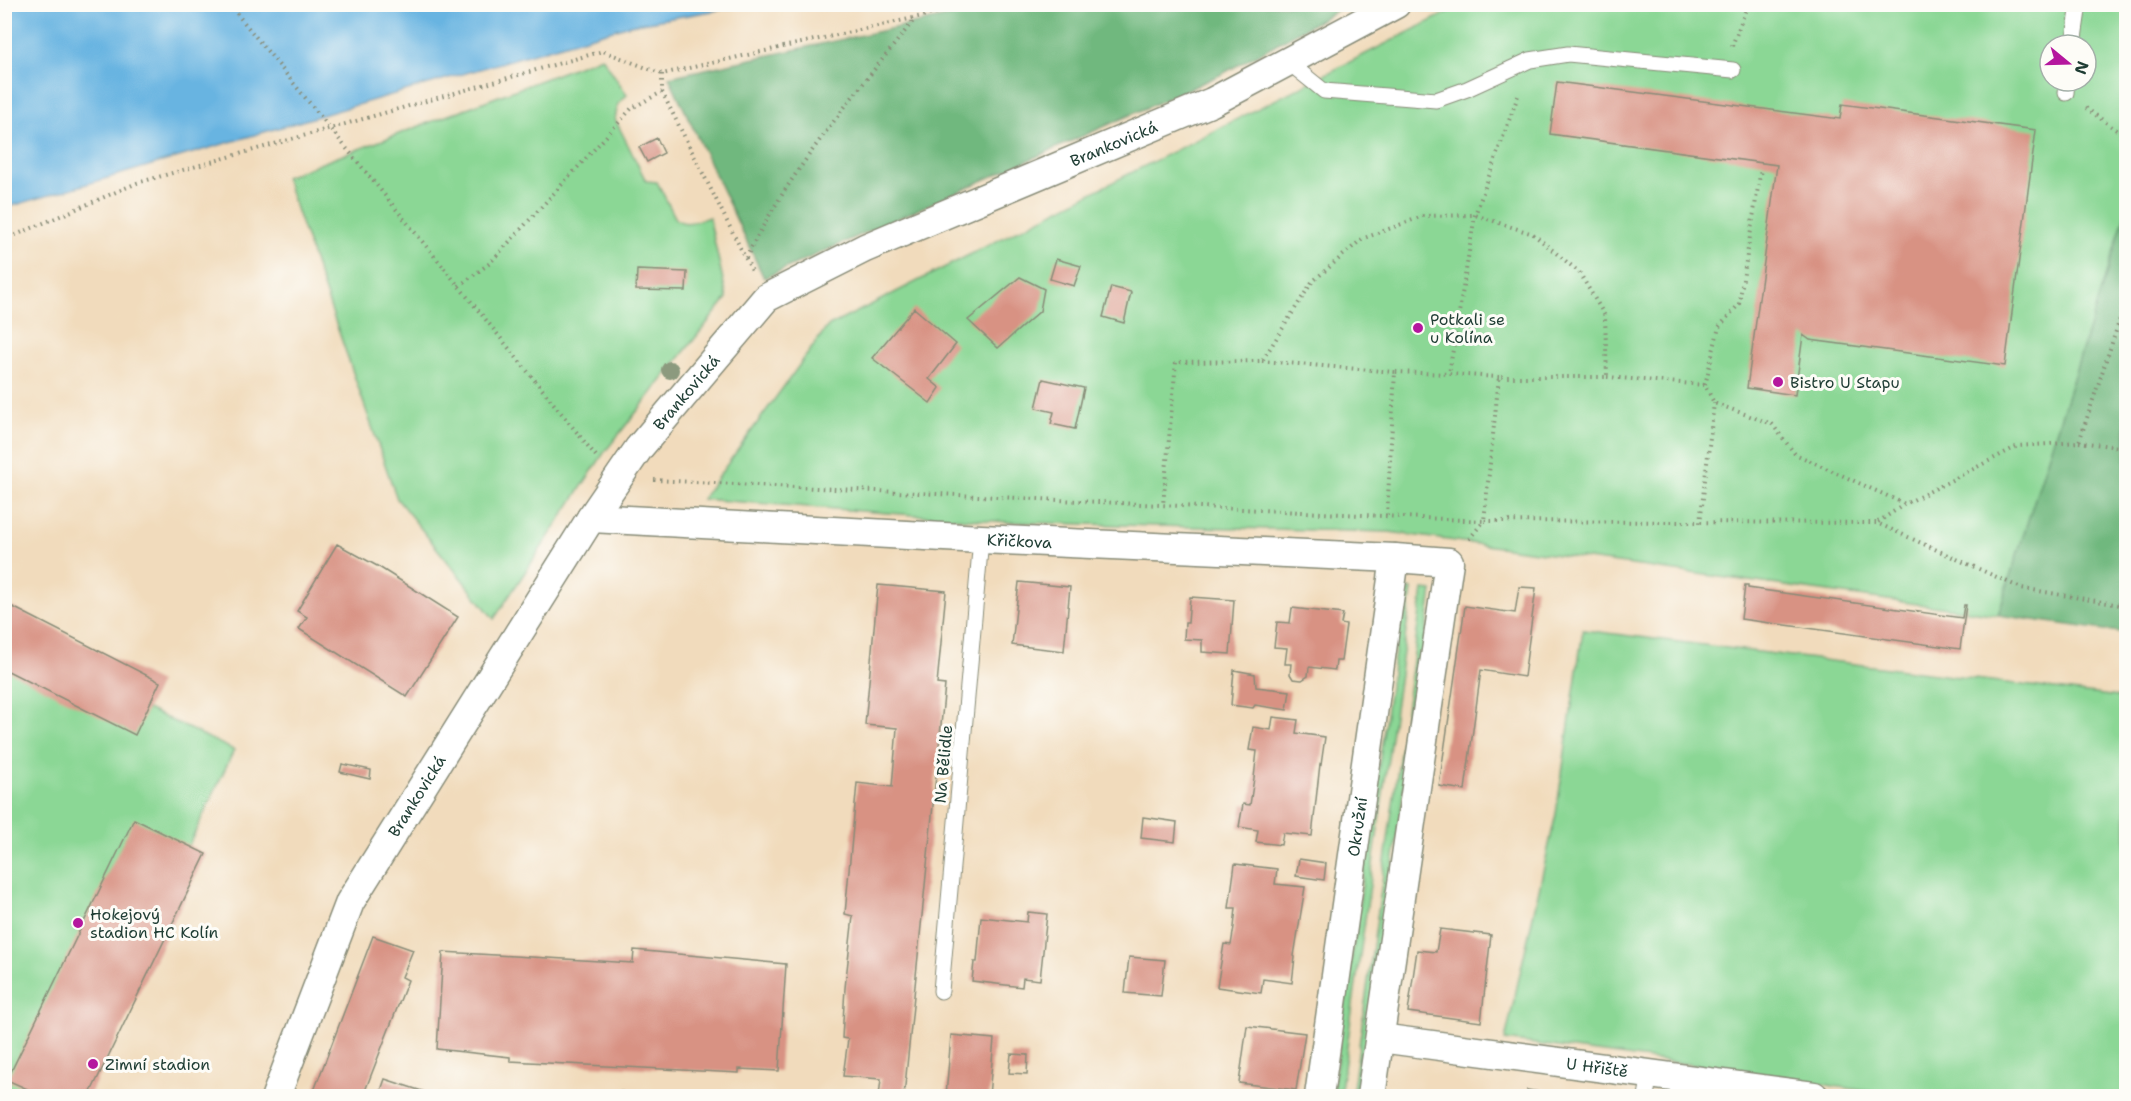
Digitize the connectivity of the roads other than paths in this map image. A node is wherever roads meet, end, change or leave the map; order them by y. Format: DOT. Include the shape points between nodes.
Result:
graph roads {
  1 [pos="1396,4"];
  2 [pos="2079,4"];
  3 [pos="2075,33"];
  4 [pos="1288,62"];
  5 [pos="1728,70"];
  6 [pos="591,518"];
  7 [pos="981,539"];
  8 [pos="1395,558"];
  9 [pos="941,991"];
  10 [pos="1380,1038"];
  11 [pos="1648,1085"];
  12 [pos="1780,1094"];
  13 [pos="276,1096"];
  14 [pos="1318,1096"];
  15 [pos="1371,1096"];
  16 [pos="1814,1096"];
  1 -- 4 [label="street, Brankovická"];
  2 -- 3 [label="lane"];
  4 -- 5 [label="lane" via="1324,91 1436,99 1530,60 1568,54"];
  4 -- 6 [label="street, Brankovická" via="1212,102 866,248 766,298 639,448"];
  6 -- 7 [label="street, Křičkova"];
  6 -- 13 [label="street, Brankovická" via="350,902"];
  7 -- 8 [label="street, Křičkova"];
  7 -- 9 [label="lane, Na Bělidle"];
  8 -- 10 [label="street, Křičkova" via="1449,562"];
  8 -- 14 [label="street, Okružní"];
  10 -- 11 [label="street, U Hřiště"];
  10 -- 15 [label="street"];
  11 -- 12 [label="street, U Hřiště"];
  12 -- 16 [label="street, U Hřiště"];
}
